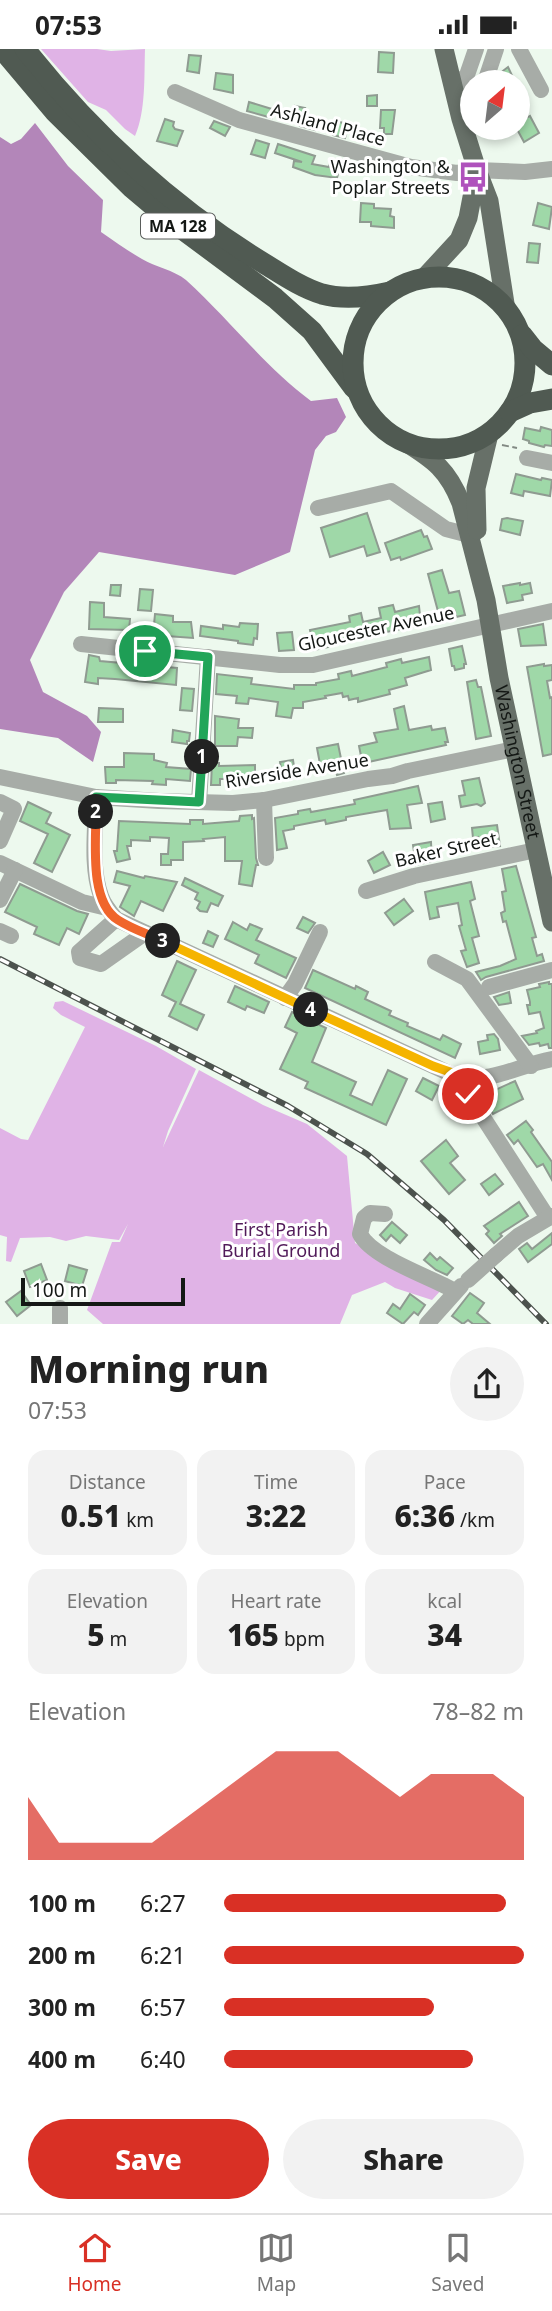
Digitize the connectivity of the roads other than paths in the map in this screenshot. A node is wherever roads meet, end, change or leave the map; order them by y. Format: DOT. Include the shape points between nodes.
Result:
graph roads {
  1 [pos="2,49"];
  2 [pos="25,49"];
  3 [pos="444,49"];
  4 [pos="476,49"];
  5 [pos="496,49"];
  6 [pos="519,49"];
  7 [pos="469,70"];
  8 [pos="489,70"];
  9 [pos="460,79"];
  10 [pos="541,90"];
  11 [pos="175,92"];
  12 [pos="468,140"];
  13 [pos="552,169"];
  14 [pos="477,170"];
  15 [pos="424,278"];
  16 [pos="390,292"];
  17 [pos="506,310"];
  18 [pos="519,331"];
  19 [pos="552,365"];
  20 [pos="359,395"];
  21 [pos="552,399"];
  22 [pos="510,412"];
  23 [pos="493,439"];
  24 [pos="405,442"];
  25 [pos="527,458"];
  26 [pos="552,463"];
  27 [pos="318,508"];
  28 [pos="470,535"];
  29 [pos="486,600"];
  30 [pos="552,611"];
  31 [pos="491,624"];
  32 [pos="81,645"];
  33 [pos="208,657"];
  34 [pos="514,749"];
  35 [pos="0,776"];
  36 [pos="96,797"];
  37 [pos="264,800"];
  38 [pos="0,802"];
  39 [pos="199,802"];
  40 [pos="0,841"];
  41 [pos="266,858"];
  42 [pos="543,860"];
  43 [pos="7,866"];
  44 [pos="366,891"];
  45 [pos="0,900"];
  46 [pos="111,913"];
  47 [pos="552,922"];
  48 [pos="320,932"];
  49 [pos="145,933"];
  50 [pos="435,962"];
  51 [pos="552,970"];
  52 [pos="489,987"];
  53 [pos="285,999"];
  54 [pos="552,1059"];
  55 [pos="531,1066"];
  56 [pos="464,1077"];
  57 [pos="385,1214"];
  58 [pos="550,1217"];
  59 [pos="462,1285"];
  60 [pos="436,1321"];
  1 -- 20 [label="highway, MA 128" via="55,112 132,188 312,331"];
  2 -- 16 [label="highway, MA 128" via="115,146 198,218 253,257 321,294 342,297"];
  3 -- 9 [label="main road"];
  4 -- 7 [label="street"];
  5 -- 8 [label="street"];
  6 -- 10 [label="street"];
  11 -- 14 [label="street, Ashland Place" via="239,120 411,167 457,173"];
  12 -- 14 [label="main road"];
  13 -- 14 [label="street, Ashland Place"];
  14 -- 15 [label="main road" via="459,240"];
  14 -- 17 [label="main road" via="489,201"];
  15 -- 16 [label="highway, MA 128"];
  15 -- 17 [label="highway, MA 128" via="443,277 477,286"];
  16 -- 20 [label="highway" via="368,314 357,337 353,366"];
  17 -- 18 [label="highway, MA 128"];
  18 -- 19 [label="highway, MA 128"];
  18 -- 22 [label="highway" via="525,369"];
  20 -- 24 [label="highway, MA 128" via="377,422"];
  21 -- 22 [label="highway, MA 128"];
  22 -- 23 [label="highway, MA 128"];
  23 -- 24 [label="highway, MA 128" via="448,448"];
  23 -- 29 [label="main road, Washington Street" via="476,488"];
  24 -- 28 [label="main road, Washington Street" via="448,475"];
  25 -- 26 [label="street"];
  27 -- 28 [label="street" via="391,491 446,529"];
  28 -- 29 [label="main road, Washington Street"];
  29 -- 31 [label="main road, Washington Street"];
  30 -- 31 [label="street, Gloucester Avenue"];
  31 -- 33 [label="street, Gloucester Avenue" via="313,666"];
  31 -- 34 [label="main road, Washington Street"];
  32 -- 33 [label="street, Gloucester Avenue"];
  33 -- 39 [label="street"];
  34 -- 37 [label="street, Riverside Avenue"];
  34 -- 42 [label="main road, Washington Street"];
  35 -- 36 [label="street, Riverside Avenue"];
  36 -- 39 [label="street, Riverside Avenue"];
  36 -- 46 [label="street" via="96,866 101,895"];
  37 -- 39 [label="street, Riverside Avenue"];
  37 -- 41 [label="street"];
  38 -- 40 [label="street" via="15,809"];
  42 -- 44 [label="street, Baker Street" via="414,876"];
  42 -- 47 [label="main road, Washington Street"];
  43 -- 45 [label="street"];
  43 -- 46 [label="street"];
  46 -- 49 [label="street"];
  46 -- 49 [label="street" via="79,952 80,958 102,964"];
  48 -- 53 [label="street"];
  49 -- 53 [label="street"];
  50 -- 55 [label="street" via="467,979"];
  51 -- 52 [label="street"];
  53 -- 56 [label="street"];
  54 -- 55 [label="street"];
  55 -- 56 [label="street" via="489,1077"];
  56 -- 58 [label="street" via="468,1094"];
  57 -- 59 [label="street" via="370,1213 364,1218 360,1234 365,1241 412,1271"];
  58 -- 59 [label="street, bridge" via="518,1236"];
  59 -- 60 [label="street"];
}
